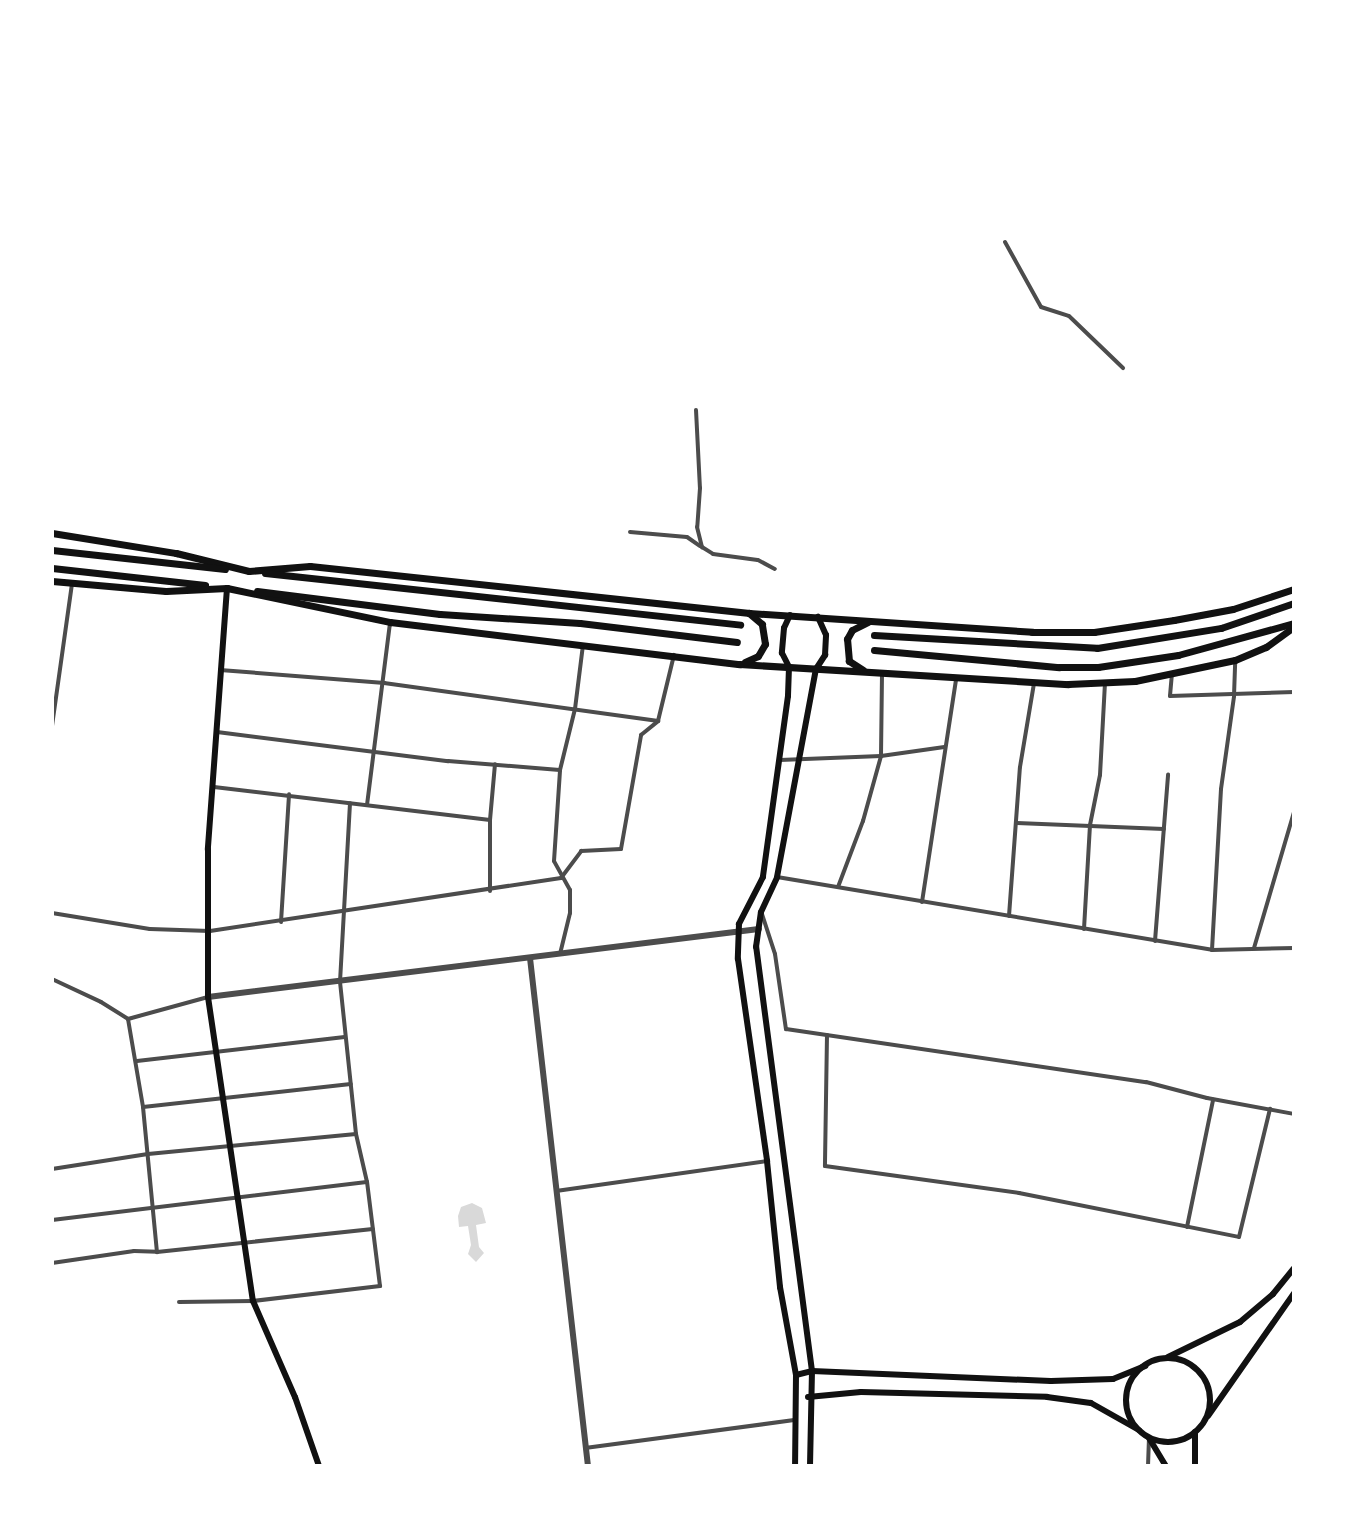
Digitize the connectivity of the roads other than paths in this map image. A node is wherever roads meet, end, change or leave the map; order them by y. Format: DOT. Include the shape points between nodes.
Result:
graph roads {
  1 [pos="1005,242"];
  2 [pos="1123,368"];
  3 [pos="696,410"];
  4 [pos="630,532"];
  5 [pos="52,533"];
  6 [pos="702,547"];
  7 [pos="52,550"];
  8 [pos="52,568"];
  9 [pos="775,569"];
  10 [pos="249,571"];
  11 [pos="52,581"];
  12 [pos="72,584"];
  13 [pos="227,588"];
  14 [pos="1294,589"];
  15 [pos="1294,603"];
  16 [pos="749,613"];
  17 [pos="790,615"];
  18 [pos="818,617"];
  19 [pos="874,621"];
  20 [pos="390,622"];
  21 [pos="740,625"];
  22 [pos="1294,625"];
  23 [pos="874,635"];
  24 [pos="737,642"];
  25 [pos="583,645"];
  26 [pos="874,650"];
  27 [pos="674,655"];
  28 [pos="1235,660"];
  29 [pos="739,664"];
  30 [pos="789,667"];
  31 [pos="816,669"];
  32 [pos="220,670"];
  33 [pos="869,673"];
  34 [pos="1172,673"];
  35 [pos="882,674"];
  36 [pos="956,676"];
  37 [pos="1034,680"];
  38 [pos="384,683"];
  39 [pos="1105,683"];
  40 [pos="1294,692"];
  41 [pos="1234,696"];
  42 [pos="575,709"];
  43 [pos="658,721"];
  44 [pos="52,726"];
  45 [pos="217,732"];
  46 [pos="944,747"];
  47 [pos="373,751"];
  48 [pos="881,756"];
  49 [pos="798,759"];
  50 [pos="780,760"];
  51 [pos="495,764"];
  52 [pos="560,770"];
  53 [pos="1168,775"];
  54 [pos="214,787"];
  55 [pos="289,794"];
  56 [pos="350,803"];
  57 [pos="367,805"];
  58 [pos="1294,812"];
  59 [pos="490,820"];
  60 [pos="1017,823"];
  61 [pos="1090,825"];
  62 [pos="1164,829"];
  63 [pos="777,877"];
  64 [pos="561,878"];
  65 [pos="838,887"];
  66 [pos="490,891"];
  67 [pos="922,902"];
  68 [pos="761,912"];
  69 [pos="52,913"];
  70 [pos="343,913"];
  71 [pos="1009,916"];
  72 [pos="281,922"];
  73 [pos="739,929"];
  74 [pos="759,929"];
  75 [pos="1084,929"];
  76 [pos="210,931"];
  77 [pos="1155,941"];
  78 [pos="1254,948"];
  79 [pos="1294,948"];
  80 [pos="1212,950"];
  81 [pos="560,954"];
  82 [pos="530,958"];
  83 [pos="52,979"];
  84 [pos="340,982"];
  85 [pos="208,997"];
  86 [pos="128,1019"];
  87 [pos="827,1035"];
  88 [pos="345,1037"];
  89 [pos="216,1053"];
  90 [pos="137,1061"];
  91 [pos="351,1084"];
  92 [pos="223,1099"];
  93 [pos="1214,1100"];
  94 [pos="143,1107"];
  95 [pos="1270,1109"];
  96 [pos="1294,1114"];
  97 [pos="356,1134"];
  98 [pos="229,1149"];
  99 [pos="148,1154"];
  100 [pos="767,1161"];
  101 [pos="52,1169"];
  102 [pos="367,1182"];
  103 [pos="555,1191"];
  104 [pos="237,1198"];
  105 [pos="152,1208"];
  106 [pos="52,1220"];
  107 [pos="1187,1227"];
  108 [pos="373,1229"];
  109 [pos="243,1242"];
  110 [pos="157,1252"];
  111 [pos="52,1263"];
  112 [pos="1294,1268"];
  113 [pos="1294,1293"];
  114 [pos="253,1301"];
  115 [pos="179,1302"];
  116 [pos="1162,1359"];
  117 [pos="1145,1366"];
  118 [pos="812,1371"];
  119 [pos="796,1375"];
  120 [pos="809,1397"];
  121 [pos="797,1400"];
  122 [pos="1206,1419"];
  123 [pos="794,1420"];
  124 [pos="1139,1430"];
  125 [pos="1195,1432"];
  126 [pos="1149,1438"];
  127 [pos="585,1448"];
  128 [pos="319,1466"];
  129 [pos="588,1466"];
  130 [pos="795,1466"];
  131 [pos="810,1466"];
  132 [pos="1148,1466"];
  133 [pos="1166,1466"];
  134 [pos="1195,1466"];
  1 -- 2 [label="street" via="1041,307 1069,316"];
  3 -- 6 [label="street" via="697,527"];
  4 -- 6 [label="street" via="687,537"];
  5 -- 10 [label="main road"];
  6 -- 9 [label="street"];
  7 -- 10 [label="main road"];
  8 -- 13 [label="main road"];
  10 -- 16 [label="main road" via="310,566"];
  10 -- 21 [label="main road"];
  11 -- 12 [label="main road"];
  12 -- 13 [label="main road" via="166,591"];
  12 -- 44 [label="street"];
  13 -- 20 [label="main road"];
  13 -- 24 [label="main road"];
  13 -- 32 [label="main road"];
  14 -- 19 [label="main road" via="1233,609 1094,632"];
  15 -- 23 [label="main road" via="1221,628 1097,648"];
  16 -- 17 [label="main road"];
  16 -- 29 [label="main road" via="762,624 765,644 758,656"];
  17 -- 18 [label="main road"];
  17 -- 30 [label="main road" via="782,653"];
  18 -- 19 [label="main road"];
  18 -- 31 [label="main road" via="826,635 825,655"];
  19 -- 33 [label="main road" via="852,630 846,652 857,668"];
  20 -- 25 [label="main road"];
  20 -- 38 [label="street"];
  22 -- 26 [label="main road" via="1190,653 1098,667"];
  22 -- 28 [label="main road" via="1266,647"];
  25 -- 27 [label="main road"];
  25 -- 42 [label="street"];
  27 -- 29 [label="main road"];
  27 -- 43 [label="street"];
  28 -- 34 [label="main road"];
  28 -- 41 [label="street"];
  29 -- 30 [label="main road"];
  30 -- 31 [label="main road"];
  30 -- 50 [label="main road"];
  31 -- 33 [label="main road"];
  31 -- 49 [label="main road"];
  32 -- 38 [label="street"];
  32 -- 45 [label="main road"];
  33 -- 35 [label="main road"];
  34 -- 39 [label="main road"];
  34 -- 41 [label="street" via="1170,696"];
  35 -- 36 [label="main road"];
  35 -- 48 [label="street"];
  36 -- 37 [label="main road"];
  36 -- 46 [label="street"];
  37 -- 39 [label="main road"];
  37 -- 60 [label="street"];
  38 -- 42 [label="street"];
  38 -- 47 [label="street"];
  39 -- 61 [label="street" via="1100,775"];
  40 -- 41 [label="street"];
  41 -- 80 [label="street" via="1221,789"];
  42 -- 43 [label="street"];
  42 -- 52 [label="street"];
  43 -- 64 [label="street" via="641,735 621,849 581,851"];
  45 -- 47 [label="street"];
  45 -- 54 [label="main road"];
  46 -- 48 [label="street"];
  46 -- 67 [label="street"];
  47 -- 51 [label="street"];
  47 -- 57 [label="street"];
  48 -- 49 [label="street"];
  48 -- 65 [label="street"];
  49 -- 50 [label="street"];
  49 -- 63 [label="main road"];
  50 -- 73 [label="main road" via="763,877"];
  51 -- 52 [label="street"];
  51 -- 59 [label="street"];
  52 -- 64 [label="street" via="554,861"];
  53 -- 62 [label="street"];
  54 -- 55 [label="street"];
  54 -- 76 [label="main road" via="208,849"];
  55 -- 56 [label="street"];
  55 -- 72 [label="street"];
  56 -- 57 [label="street"];
  56 -- 70 [label="street"];
  57 -- 59 [label="street"];
  58 -- 78 [label="street"];
  59 -- 66 [label="street"];
  60 -- 61 [label="street"];
  60 -- 71 [label="street"];
  61 -- 62 [label="street"];
  61 -- 75 [label="street"];
  62 -- 77 [label="street"];
  63 -- 65 [label="street"];
  63 -- 68 [label="main road"];
  64 -- 66 [label="street"];
  64 -- 81 [label="street" via="570,890 570,913"];
  65 -- 67 [label="street"];
  66 -- 70 [label="street"];
  67 -- 71 [label="street"];
  68 -- 74 [label="main road"];
  68 -- 87 [label="street" via="775,954 786,1029"];
  69 -- 76 [label="street" via="150,929"];
  70 -- 72 [label="street"];
  70 -- 84 [label="street"];
  71 -- 75 [label="street"];
  72 -- 76 [label="street"];
  73 -- 74 [label="street"];
  73 -- 81 [label="street"];
  73 -- 100 [label="main road" via="738,959"];
  74 -- 118 [label="main road" via="756,947"];
  75 -- 77 [label="street"];
  76 -- 85 [label="main road"];
  77 -- 80 [label="street"];
  78 -- 79 [label="street"];
  78 -- 80 [label="street"];
  81 -- 82 [label="street"];
  82 -- 84 [label="street"];
  82 -- 103 [label="street"];
  83 -- 86 [label="street"];
  84 -- 85 [label="street"];
  84 -- 88 [label="street"];
  85 -- 86 [label="street"];
  85 -- 89 [label="main road"];
  86 -- 90 [label="street"];
  87 -- 93 [label="street" via="1146,1082"];
  87 -- 107 [label="street" via="825,1166 1019,1193"];
  88 -- 89 [label="street"];
  88 -- 91 [label="street"];
  89 -- 90 [label="street"];
  89 -- 92 [label="main road"];
  90 -- 94 [label="street"];
  91 -- 92 [label="street"];
  91 -- 97 [label="street"];
  92 -- 94 [label="street"];
  92 -- 98 [label="main road"];
  93 -- 95 [label="street"];
  93 -- 107 [label="street"];
  94 -- 99 [label="street"];
  95 -- 96 [label="street"];
  95 -- 107 [label="street" via="1239,1237"];
  97 -- 98 [label="street"];
  97 -- 102 [label="street"];
  98 -- 99 [label="street"];
  98 -- 104 [label="main road"];
  99 -- 101 [label="street"];
  99 -- 105 [label="street"];
  100 -- 103 [label="street"];
  100 -- 119 [label="main road" via="780,1287"];
  102 -- 104 [label="street"];
  102 -- 108 [label="street"];
  103 -- 127 [label="street"];
  104 -- 105 [label="street"];
  104 -- 109 [label="main road"];
  105 -- 106 [label="street"];
  105 -- 110 [label="street"];
  108 -- 109 [label="street"];
  108 -- 114 [label="street" via="380,1286"];
  109 -- 110 [label="street"];
  109 -- 114 [label="main road"];
  110 -- 111 [label="street"];
  112 -- 116 [label="main road" via="1240,1322"];
  113 -- 122 [label="main road"];
  114 -- 115 [label="street"];
  114 -- 128 [label="main road"];
  116 -- 117 [label="main road"];
  116 -- 122 [label="main road" via="1175,1359 1198,1371 1209,1393"];
  117 -- 118 [label="main road" via="1113,1379 1051,1381"];
  117 -- 124 [label="main road" via="1127,1396 1127,1409"];
  118 -- 119 [label="main road"];
  118 -- 120 [label="main road"];
  119 -- 121 [label="main road"];
  120 -- 121 [label="main road"];
  120 -- 124 [label="main road" via="861,1392 1047,1397 1091,1403"];
  120 -- 131 [label="main road"];
  121 -- 123 [label="main road"];
  122 -- 125 [label="main road"];
  123 -- 127 [label="street"];
  123 -- 130 [label="main road"];
  124 -- 126 [label="main road"];
  125 -- 126 [label="main road" via="1173,1442"];
  125 -- 134 [label="main road"];
  126 -- 132 [label="street"];
  126 -- 133 [label="main road"];
  127 -- 129 [label="street"];
}
